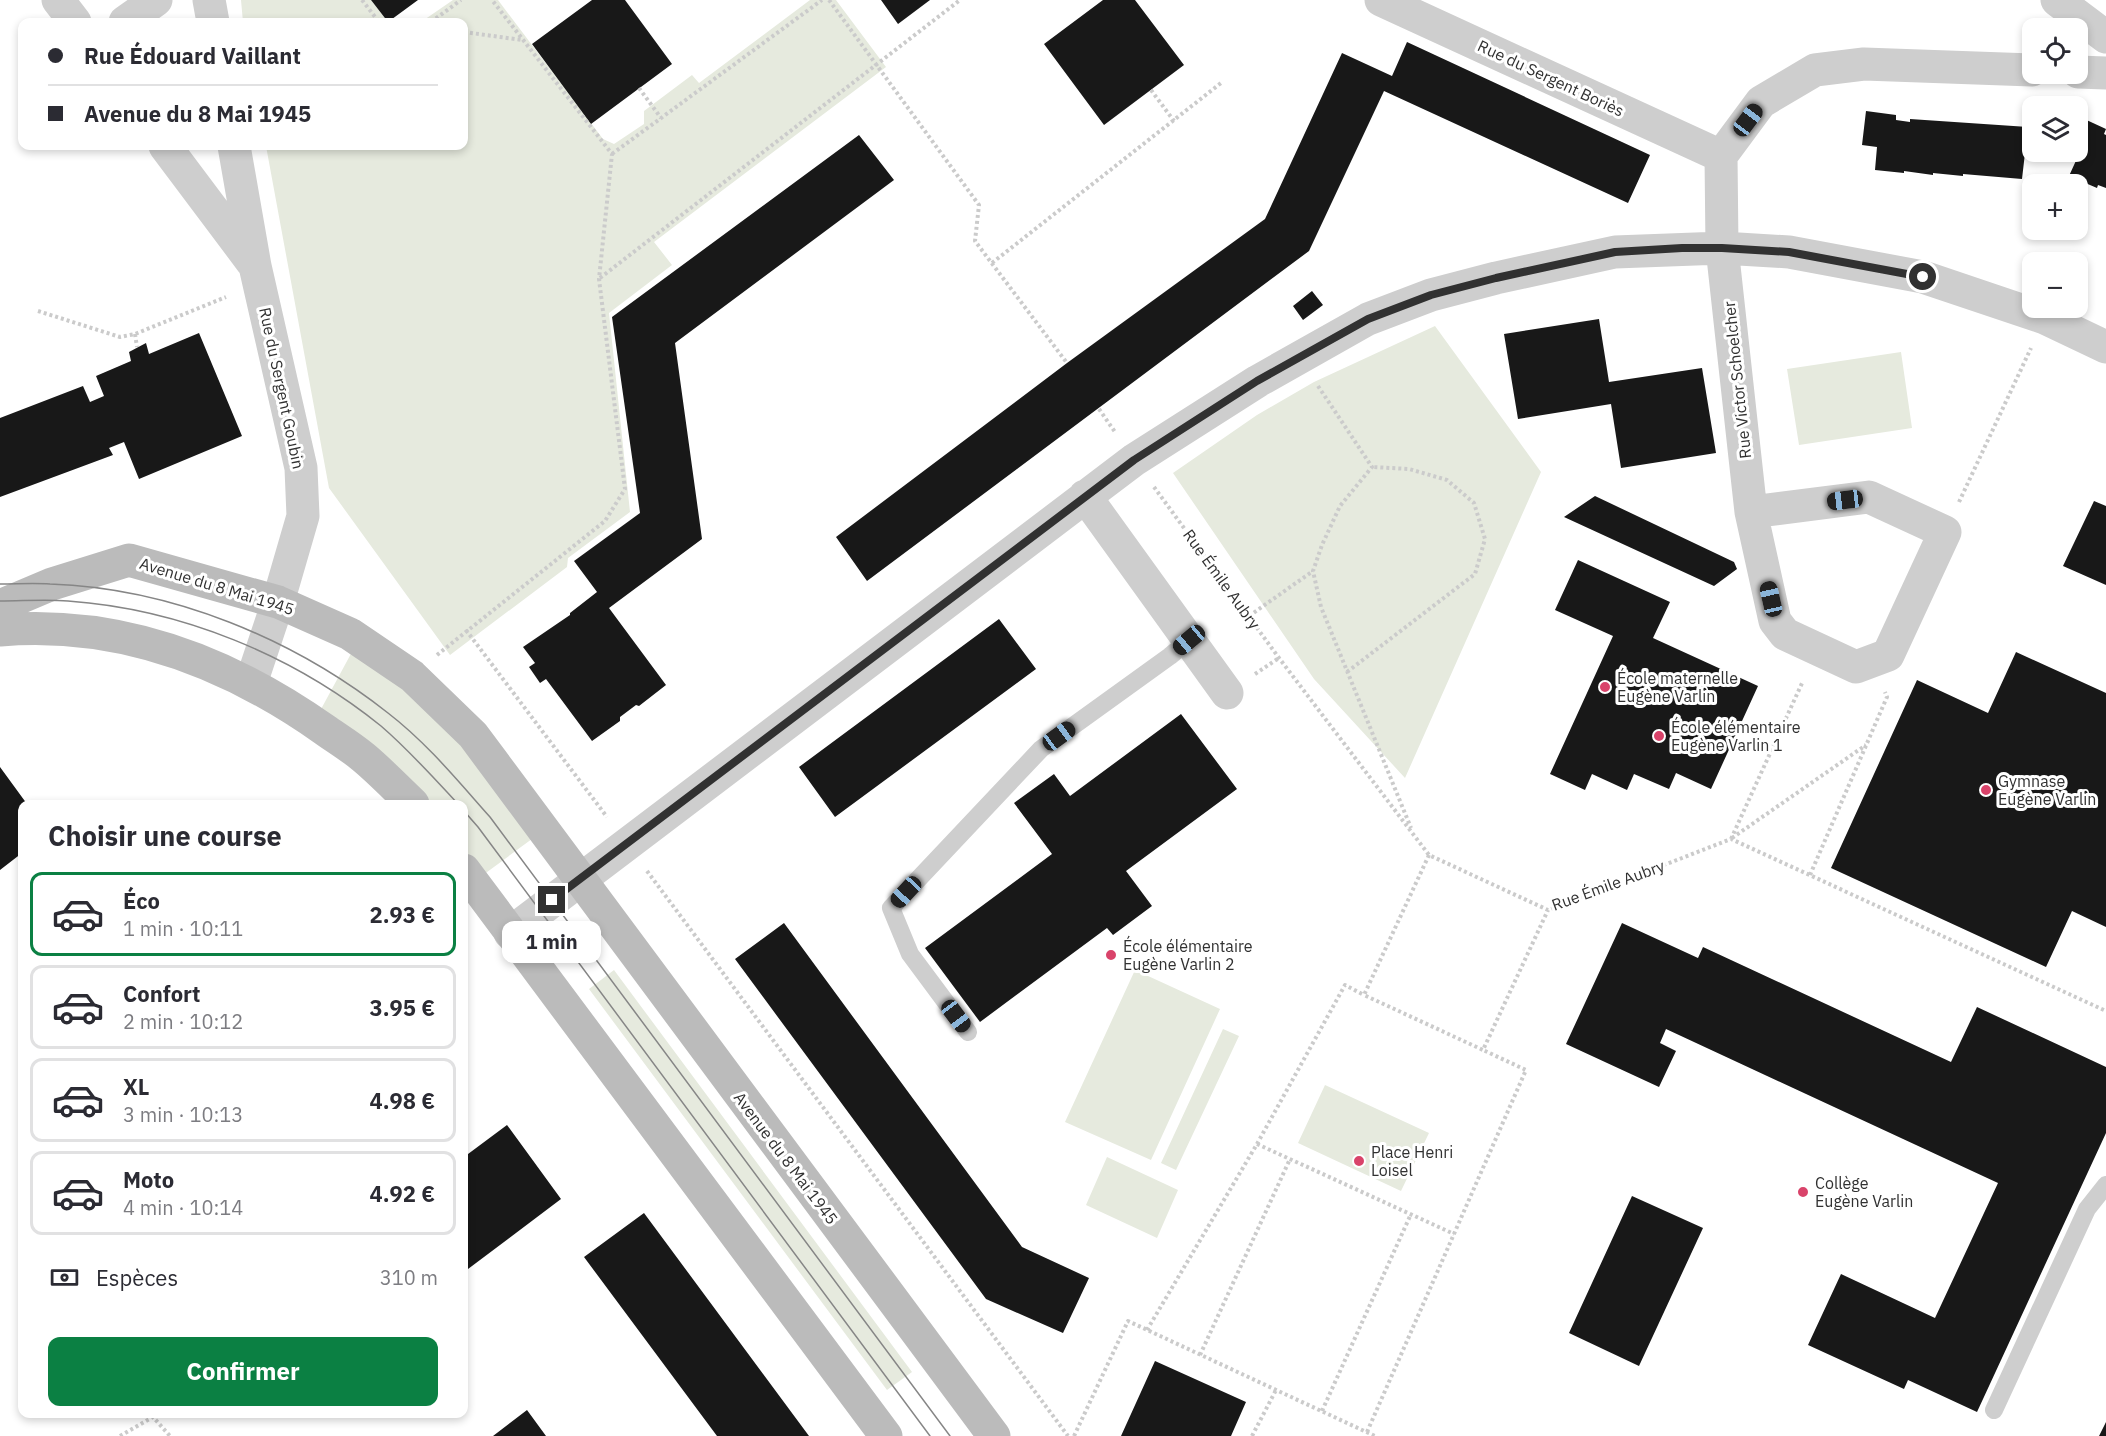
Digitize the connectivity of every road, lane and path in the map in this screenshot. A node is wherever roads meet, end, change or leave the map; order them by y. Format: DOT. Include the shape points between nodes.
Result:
graph roads {
  1 [pos="58,0"];
  2 [pos="156,0"];
  3 [pos="209,0"];
  4 [pos="363,0"];
  5 [pos="461,0"];
  6 [pos="492,0"];
  7 [pos="822,0"];
  8 [pos="828,0"];
  9 [pos="1381,0"];
  10 [pos="2057,0"];
  11 [pos="958,1"];
  12 [pos="72,18"];
  13 [pos="131,18"];
  14 [pos="212,18"];
  15 [pos="376,18"];
  16 [pos="436,18"];
  17 [pos="468,33"];
  18 [pos="2106,37"];
  19 [pos="523,40"];
  20 [pos="877,65"];
  21 [pos="2022,70"];
  22 [pos="2088,72"];
  23 [pos="2106,73"];
  24 [pos="1221,83"];
  25 [pos="639,88"];
  26 [pos="1151,90"];
  27 [pos="662,118"];
  28 [pos="1174,121"];
  29 [pos="168,150"];
  30 [pos="235,150"];
  31 [pos="612,154"];
  32 [pos="1721,156"];
  33 [pos="1722,248"];
  34 [pos="992,262"];
  35 [pos="255,266"];
  36 [pos="599,279"];
  37 [pos="2022,310"];
  38 [pos="38,311"];
  39 [pos="190,312"];
  40 [pos="2045,318"];
  41 [pos="135,334"];
  42 [pos="137,347"];
  43 [pos="2106,347"];
  44 [pos="1300,357"];
  45 [pos="1067,363"];
  46 [pos="1134,460"];
  47 [pos="1372,467"];
  48 [pos="1085,496"];
  49 [pos="1751,512"];
  50 [pos="1945,532"];
  51 [pos="1313,571"];
  52 [pos="278,602"];
  53 [pos="0,606"];
  54 [pos="1249,615"];
  55 [pos="0,630"];
  56 [pos="466,630"];
  57 [pos="1189,640"];
  58 [pos="1817,648"];
  59 [pos="1873,661"];
  60 [pos="1347,672"];
  61 [pos="412,676"];
  62 [pos="251,683"];
  63 [pos="1227,693"];
  64 [pos="1867,744"];
  65 [pos="408,800"];
  66 [pos="1413,834"];
  67 [pos="1731,839"];
  68 [pos="627,844"];
  69 [pos="1429,855"];
  70 [pos="468,875"];
  71 [pos="1810,875"];
  72 [pos="579,879"];
  73 [pos="1548,910"];
  74 [pos="510,933"];
  75 [pos="1364,995"];
  76 [pos="2106,1011"];
  77 [pos="968,1032"];
  78 [pos="1483,1050"];
  79 [pos="1257,1144"];
  80 [pos="1290,1159"];
  81 [pos="2106,1185"];
  82 [pos="1411,1214"];
  83 [pos="1454,1234"];
  84 [pos="1147,1330"];
  85 [pos="1199,1355"];
  86 [pos="1276,1390"];
  87 [pos="1994,1410"];
  88 [pos="1322,1411"];
  89 [pos="151,1418"];
  90 [pos="154,1418"];
  91 [pos="1367,1432"];
  92 [pos="120,1436"];
  93 [pos="170,1436"];
  94 [pos="886,1436"];
  95 [pos="994,1436"];
  96 [pos="1068,1436"];
  97 [pos="1074,1436"];
  98 [pos="1252,1436"];
  99 [pos="1375,1436"];
  1 -- 12 [label="street"];
  2 -- 13 [label="street"];
  3 -- 14 [label="street"];
  4 -- 15 [label="path"];
  5 -- 16 [label="path"];
  6 -- 19 [label="path"];
  7 -- 27 [label="path"];
  8 -- 20 [label="path"];
  9 -- 32 [label="street, Rue du Sergent Boriès"];
  10 -- 18 [label="street"];
  11 -- 20 [label="path"];
  17 -- 19 [label="path"];
  19 -- 31 [label="path"];
  20 -- 34 [label="path" via="980,205 975,241"];
  20 -- 36 [label="path"];
  21 -- 32 [label="street" via="1864,64 1815,70 1761,102"];
  22 -- 23 [label="street"];
  24 -- 28 [label="path"];
  25 -- 27 [label="path"];
  26 -- 28 [label="path"];
  27 -- 31 [label="path"];
  28 -- 34 [label="path"];
  29 -- 35 [label="street, Rue du Sergent Goubin"];
  30 -- 35 [label="street, Rue du Sergent Goubin"];
  31 -- 36 [label="path"];
  32 -- 33 [label="street, Rue Victor Schoelcher"];
  33 -- 37 [label="street" via="1789,252 1923,277"];
  33 -- 44 [label="street" via="1615,252 1442,292 1368,319"];
  33 -- 49 [label="street, Rue Victor Schoelcher"];
  34 -- 45 [label="path"];
  35 -- 52 [label="street, Rue du Sergent Goubin" via="301,468 303,516"];
  36 -- 56 [label="path" via="625,489 605,521"];
  38 -- 41 [label="path" via="120,337"];
  39 -- 41 [label="path"];
  40 -- 43 [label="street"];
  40 -- 50 [label="path"];
  41 -- 42 [label="path"];
  44 -- 46 [label="street"];
  44 -- 47 [label="path"];
  46 -- 48 [label="street"];
  46 -- 54 [label="path, Rue Émile Aubry"];
  47 -- 51 [label="path" via="1340,506"];
  47 -- 60 [label="path" via="1409,469 1448,480 1474,503 1485,539 1475,574"];
  48 -- 57 [label="street"];
  48 -- 68 [label="street"];
  49 -- 50 [label="street" via="1869,497"];
  49 -- 58 [label="street, Rue Victor Schoelcher" via="1775,621 1785,634"];
  50 -- 59 [label="street" via="1888,655"];
  51 -- 54 [label="path"];
  51 -- 60 [label="path" via="1321,607"];
  52 -- 53 [label="street, Avenue du 8 Mai 1945" via="129,560 52,584"];
  52 -- 61 [label="street, Avenue du 8 Mai 1945" via="350,634"];
  52 -- 62 [label="street, Rue du Sergent Goubin"];
  54 -- 66 [label="path, Rue Émile Aubry"];
  55 -- 62 [label="street" via="105,633 172,650"];
  56 -- 61 [label="path"];
  56 -- 68 [label="path"];
  57 -- 63 [label="street"];
  57 -- 77 [label="lane" via="1041,749 891,908 910,954"];
  58 -- 59 [label="street, Rue Victor Schoelcher" via="1856,667"];
  58 -- 67 [label="path"];
  59 -- 64 [label="path" via="1887,697"];
  60 -- 66 [label="path"];
  61 -- 72 [label="street, Avenue du 8 Mai 1945" via="473,735"];
  62 -- 65 [label="street" via="362,756"];
  64 -- 67 [label="path, Rue Émile Aubry"];
  64 -- 71 [label="path"];
  66 -- 69 [label="path, Rue Émile Aubry"];
  67 -- 71 [label="path"];
  67 -- 73 [label="path, Rue Émile Aubry"];
  68 -- 72 [label="street"];
  68 -- 96 [label="path"];
  69 -- 73 [label="path, Rue Émile Aubry"];
  69 -- 75 [label="path"];
  70 -- 74 [label="street"];
  71 -- 76 [label="path"];
  72 -- 74 [label="street"];
  72 -- 95 [label="street, Avenue du 8 Mai 1945"];
  73 -- 78 [label="path"];
  74 -- 94 [label="street"];
  75 -- 78 [label="path"];
  75 -- 79 [label="path" via="1345,985"];
  78 -- 83 [label="path" via="1526,1070"];
  79 -- 80 [label="path"];
  79 -- 84 [label="path"];
  80 -- 82 [label="path"];
  80 -- 85 [label="path"];
  81 -- 87 [label="lane" via="2087,1209"];
  82 -- 83 [label="path"];
  82 -- 88 [label="path"];
  83 -- 91 [label="path"];
  84 -- 85 [label="path"];
  84 -- 97 [label="path" via="1128,1321"];
  85 -- 86 [label="path"];
  86 -- 88 [label="path"];
  86 -- 98 [label="path"];
  88 -- 91 [label="path"];
  89 -- 92 [label="path"];
  90 -- 93 [label="path"];
  91 -- 99 [label="path"];
}
